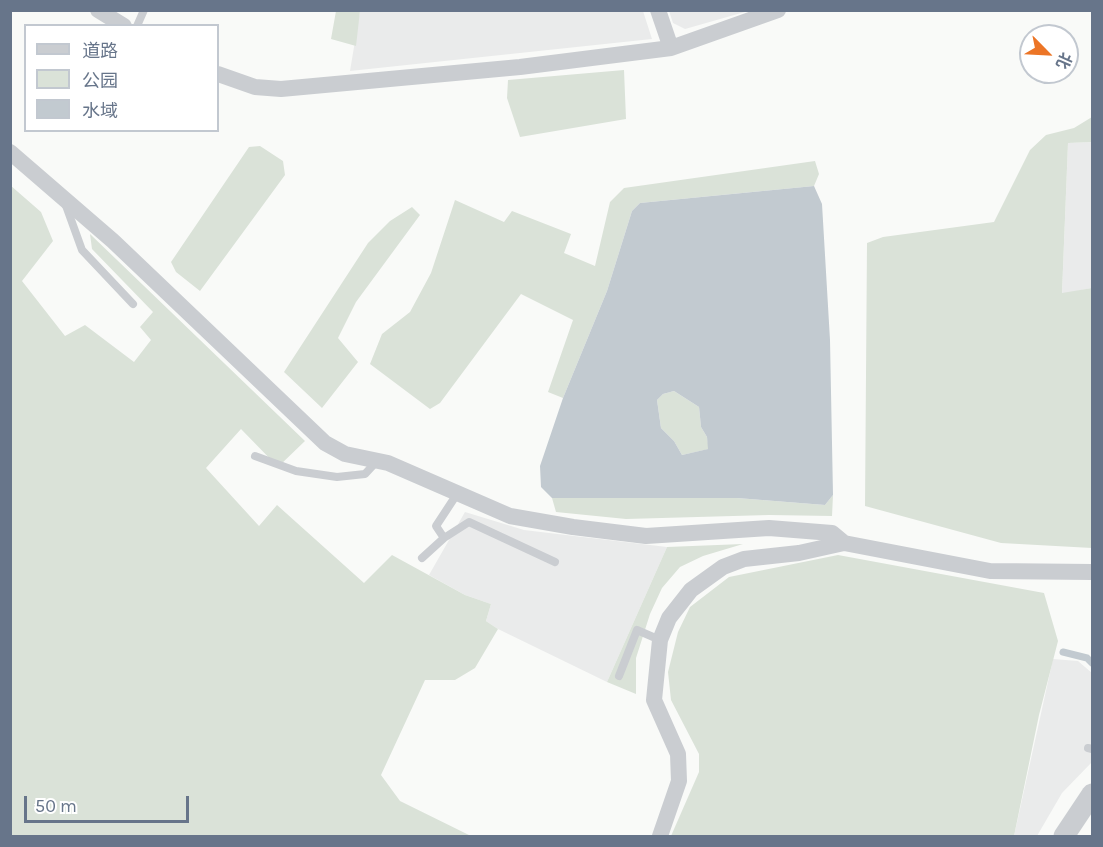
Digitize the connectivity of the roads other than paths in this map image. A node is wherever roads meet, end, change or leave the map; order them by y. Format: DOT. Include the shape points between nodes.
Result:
graph roads {
  1 [pos="98,10"];
  2 [pos="144,10"];
  3 [pos="658,10"];
  4 [pos="778,10"];
  5 [pos="121,24"];
  6 [pos="137,24"];
  7 [pos="671,48"];
  8 [pos="219,74"];
  9 [pos="10,152"];
  10 [pos="63,197"];
  11 [pos="133,304"];
  12 [pos="255,456"];
  13 [pos="378,461"];
  14 [pos="458,494"];
  15 [pos="444,538"];
  16 [pos="844,543"];
  17 [pos="422,558"];
  18 [pos="555,562"];
  19 [pos="1092,572"];
  20 [pos="660,640"];
  21 [pos="619,676"];
  22 [pos="1092,794"];
  23 [pos="660,837"];
  24 [pos="1064,837"];
  1 -- 5 [label="street"];
  2 -- 6 [label="lane"];
  3 -- 7 [label="street"];
  4 -- 7 [label="street"];
  7 -- 8 [label="street" via="520,67 281,89 255,87"];
  9 -- 10 [label="street"];
  10 -- 11 [label="lane" via="82,250"];
  10 -- 13 [label="street" via="326,443 345,454"];
  12 -- 13 [label="lane" via="296,471 337,477 365,474"];
  13 -- 14 [label="street"];
  14 -- 15 [label="lane" via="436,525"];
  14 -- 16 [label="street" via="510,516 573,527 646,536 769,528 832,533"];
  15 -- 17 [label="lane"];
  15 -- 18 [label="lane" via="469,522"];
  16 -- 19 [label="street" via="990,571"];
  16 -- 20 [label="street" via="744,559 723,567 691,590"];
  20 -- 21 [label="lane" via="637,630"];
  20 -- 23 [label="street" via="654,700 678,754 679,781"];
  22 -- 24 [label="street"];
}
